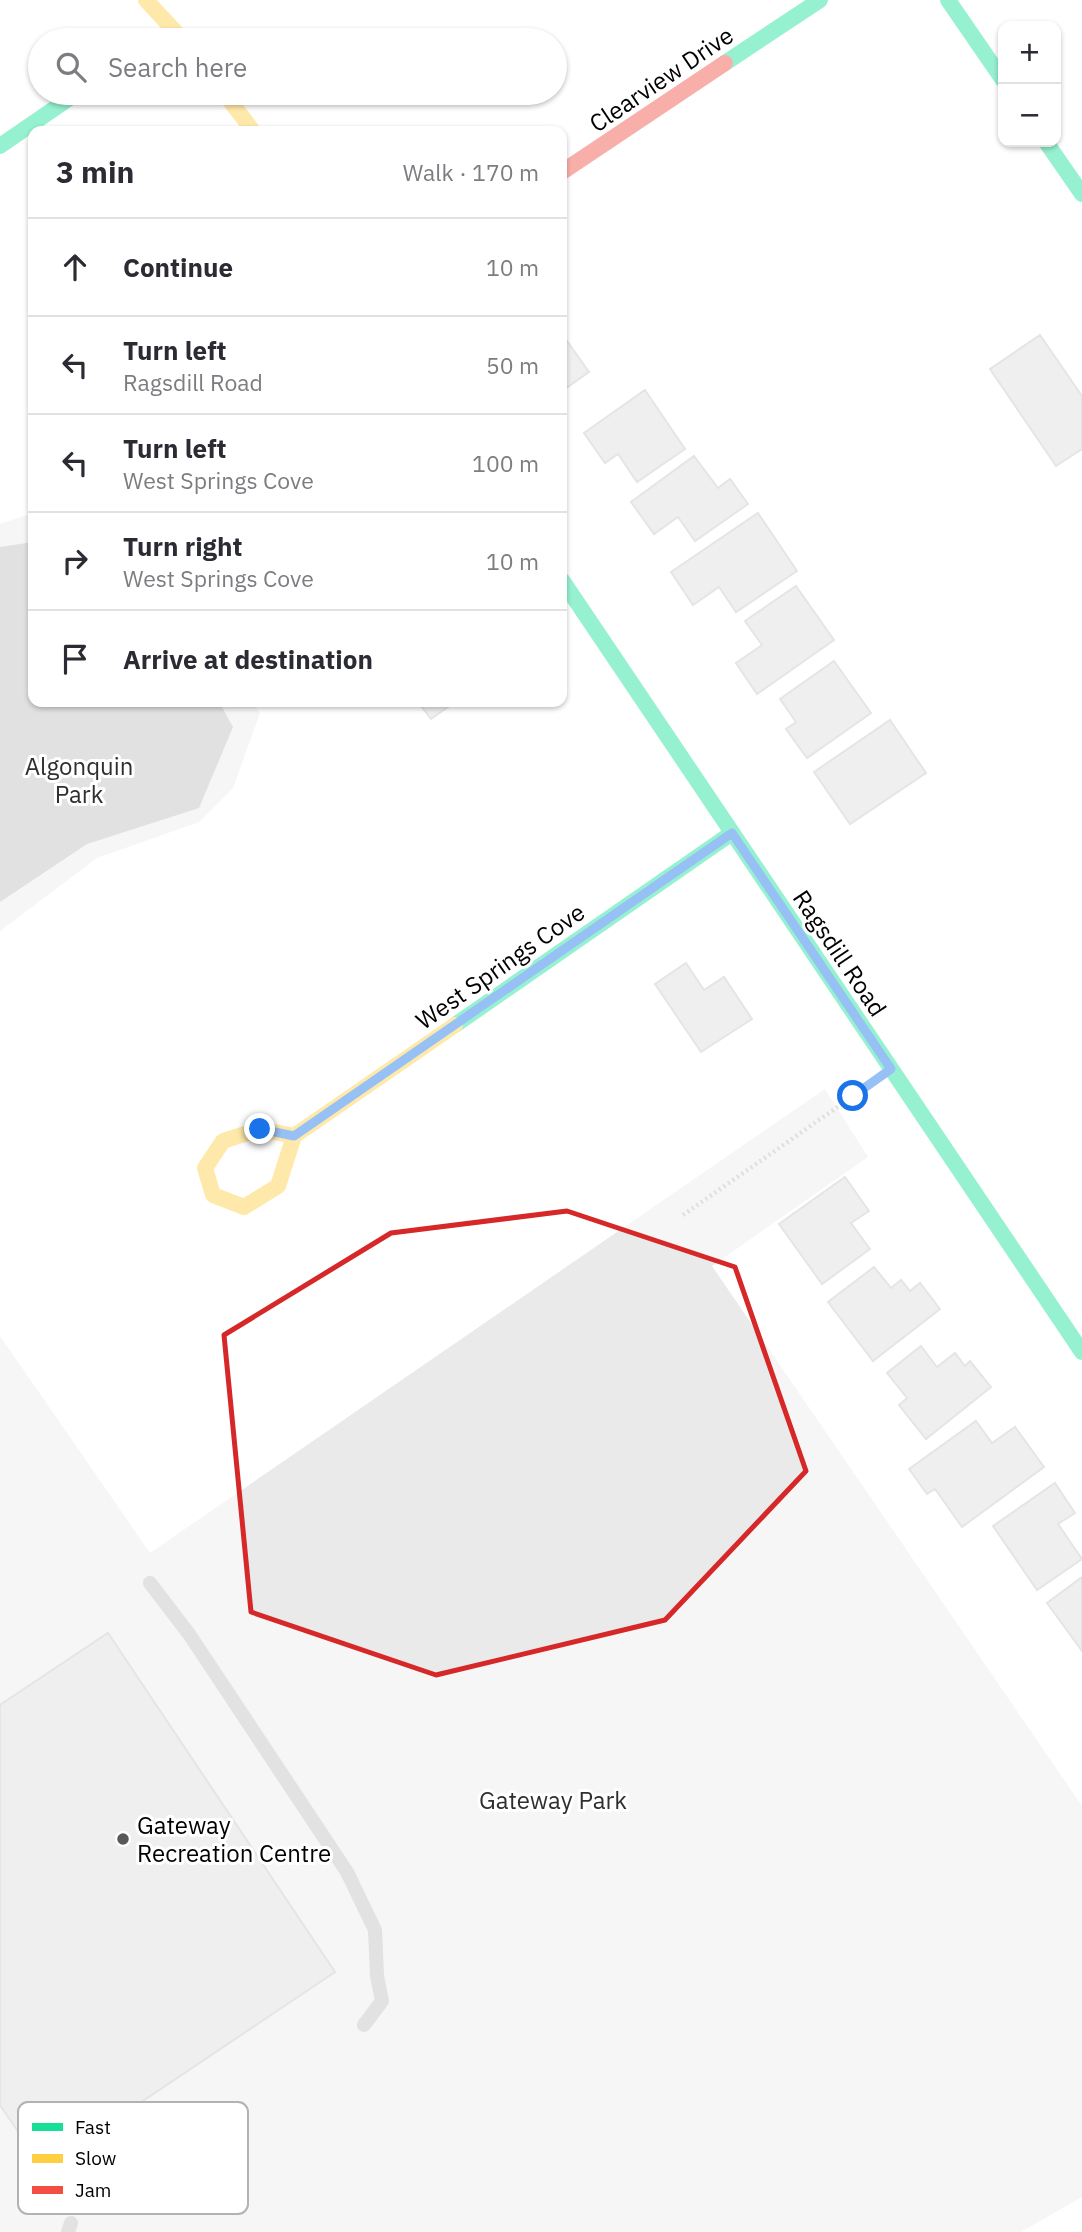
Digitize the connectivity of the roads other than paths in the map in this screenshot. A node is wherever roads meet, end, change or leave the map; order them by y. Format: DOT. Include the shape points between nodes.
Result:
graph roads {
  1 [pos="146,0"];
  2 [pos="820,0"];
  3 [pos="948,0"];
  4 [pos="172,28"];
  5 [pos="998,73"];
  6 [pos="59,105"];
  7 [pos="233,105"];
  8 [pos="28,126"];
  9 [pos="29,126"];
  10 [pos="249,126"];
  11 [pos="0,146"];
  12 [pos="1049,147"];
  13 [pos="567,169"];
  14 [pos="1082,194"];
  15 [pos="567,587"];
  16 [pos="732,833"];
  17 [pos="294,1136"];
  18 [pos="1082,1352"];
  19 [pos="150,1583"];
  20 [pos="364,2025"];
  1 -- 4 [label="street"];
  2 -- 13 [label="street, Clearview Drive"];
  3 -- 5 [label="street"];
  6 -- 9 [label="street"];
  7 -- 10 [label="street"];
  8 -- 11 [label="street"];
  12 -- 14 [label="street"];
  15 -- 16 [label="street, Ragsdill Road"];
  16 -- 17 [label="street, West Springs Cove"];
  16 -- 18 [label="street, Ragsdill Road"];
  17 -- 17 [label="street" via="260,1129 223,1141 205,1168 213,1195 244,1206 278,1186"];
  19 -- 20 [label="lane" via="189,1634 353,1884 375,1930 382,2001"];
}
